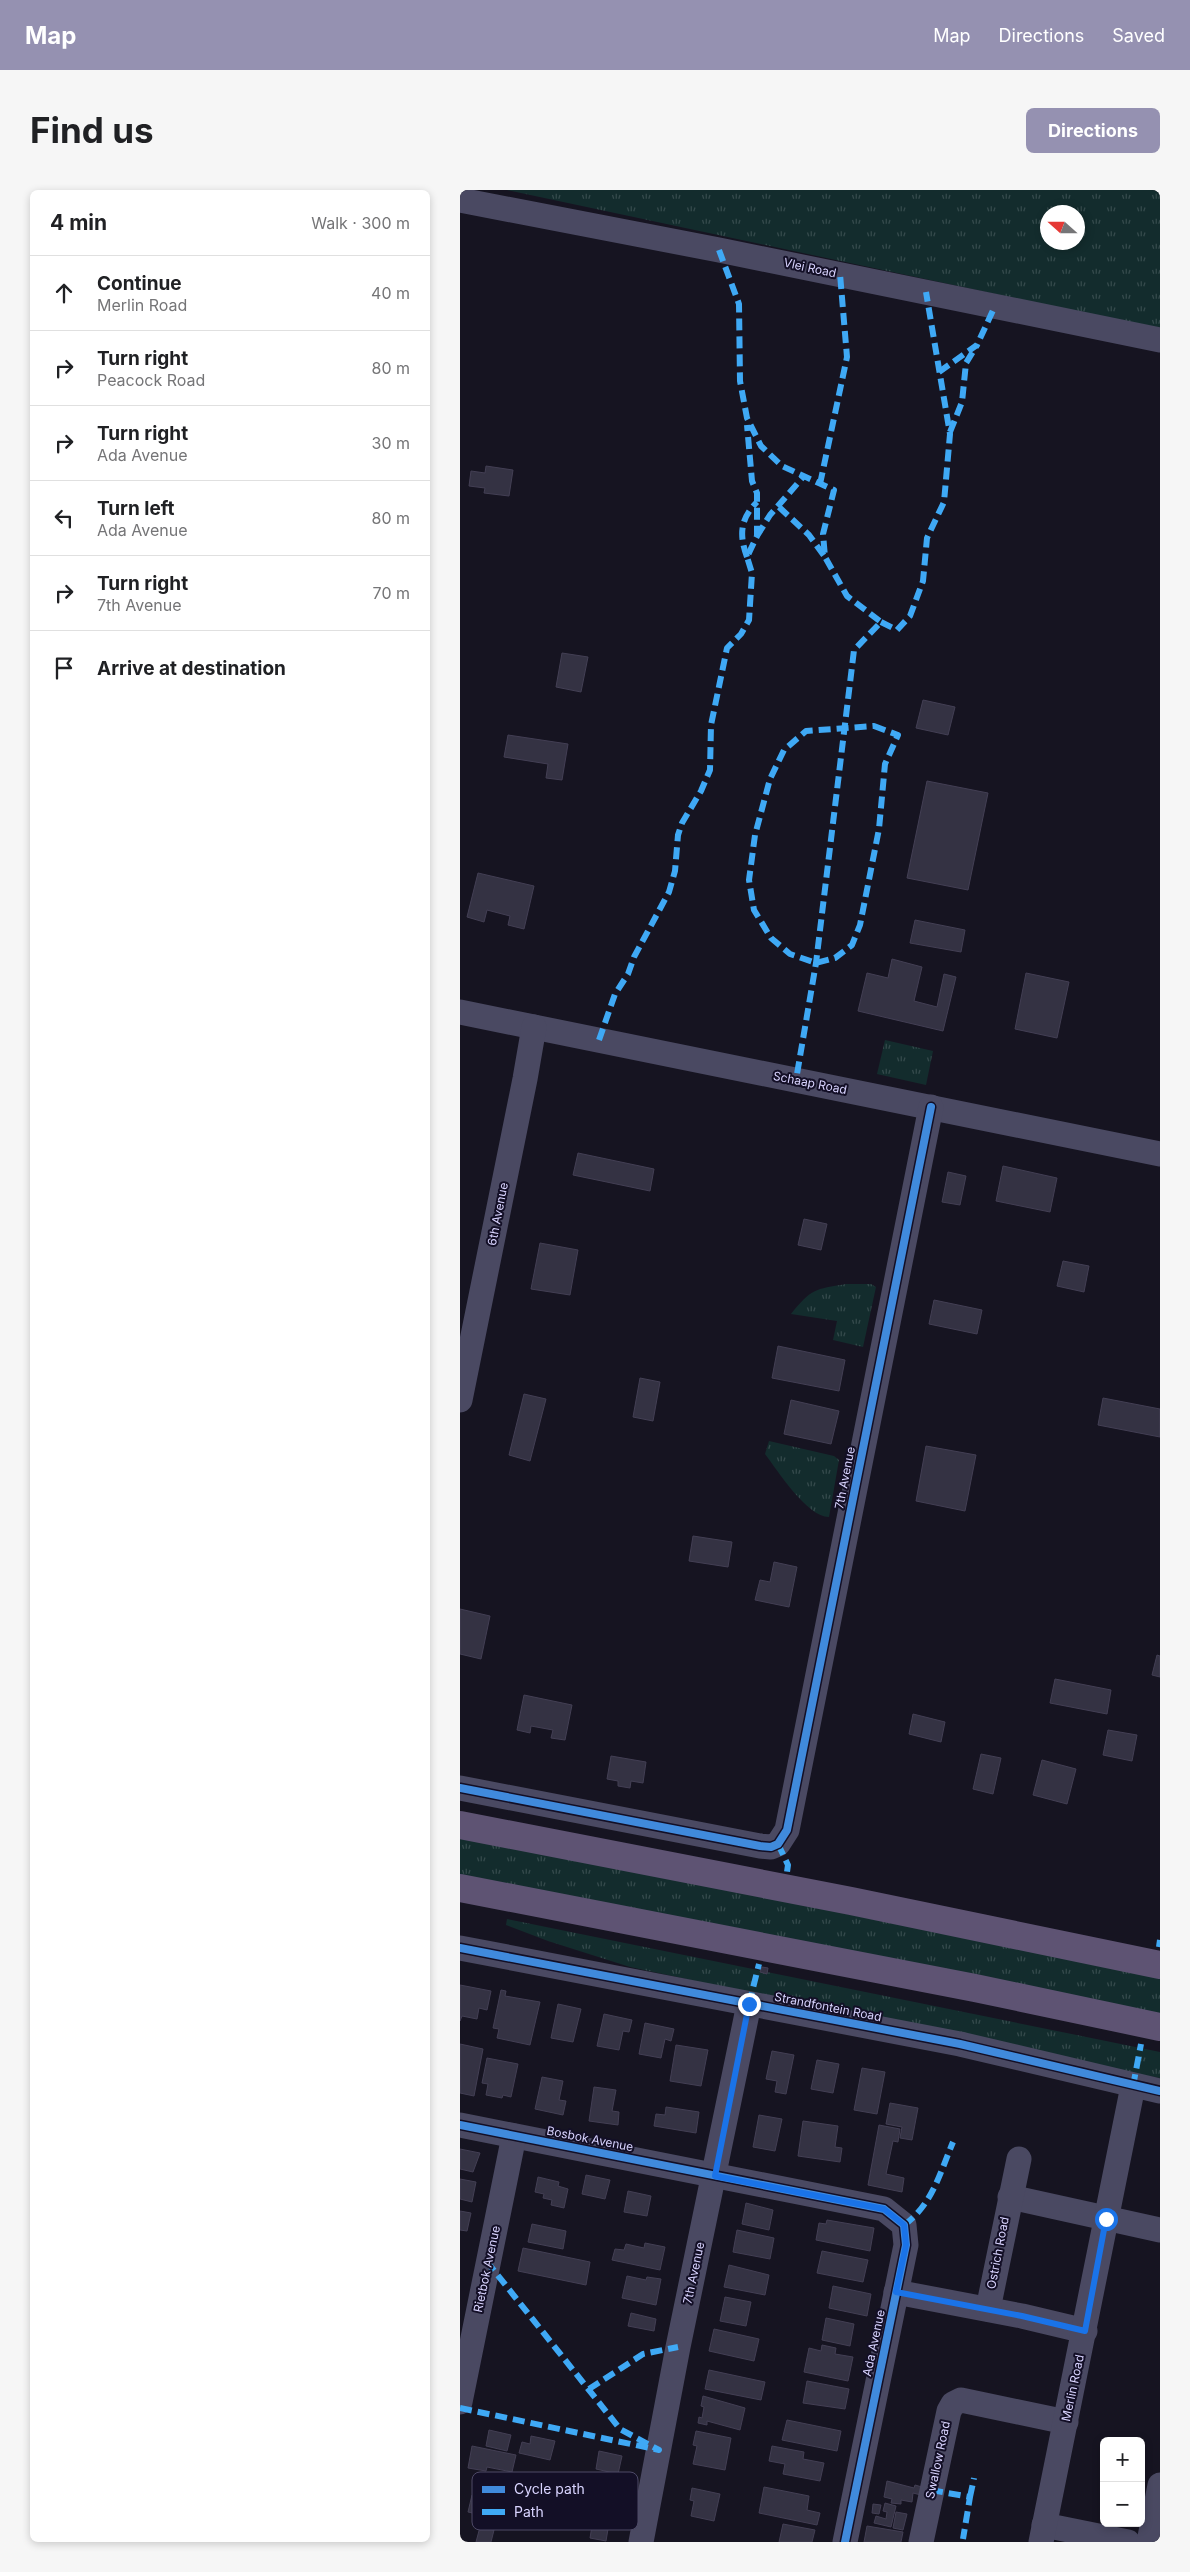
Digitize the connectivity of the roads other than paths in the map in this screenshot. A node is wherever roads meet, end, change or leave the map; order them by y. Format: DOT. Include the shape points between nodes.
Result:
graph roads {
  1 [pos="460,200"];
  2 [pos="1160,340"];
  3 [pos="460,1012"];
  4 [pos="534,1027"];
  5 [pos="931,1108"];
  6 [pos="1160,1154"];
  7 [pos="460,1400"];
  8 [pos="460,1788"];
  9 [pos="460,1826"];
  10 [pos="460,1888"];
  11 [pos="460,1948"];
  12 [pos="1160,1965"];
  13 [pos="749,2004"];
  14 [pos="1160,2027"];
  15 [pos="1133,2086"];
  16 [pos="1160,2091"];
  17 [pos="460,2125"];
  18 [pos="514,2136"];
  19 [pos="1019,2159"];
  20 [pos="715,2176"];
  21 [pos="1010,2197"];
  22 [pos="1106,2219"];
  23 [pos="1160,2230"];
  24 [pos="896,2292"];
  25 [pos="988,2309"];
  26 [pos="1085,2331"];
  27 [pos="460,2402"];
  28 [pos="1066,2422"];
  29 [pos="1160,2485"];
  30 [pos="1042,2533"];
  31 [pos="641,2542"];
  32 [pos="845,2542"];
  33 [pos="921,2542"];
  34 [pos="1128,2542"];
  35 [pos="1149,2542"];
  1 -- 2 [label="street, Vlei Road"];
  3 -- 4 [label="street, Schaap Road"];
  4 -- 5 [label="street, Schaap Road"];
  4 -- 7 [label="street, 6th Avenue"];
  5 -- 6 [label="street, Schaap Road"];
  5 -- 8 [label="street, 7th Avenue" via="787,1830 778,1844 771,1847"];
  9 -- 12 [label="main road" via="851,1901"];
  10 -- 14 [label="main road"];
  11 -- 13 [label="street, Strandfontein Road"];
  13 -- 15 [label="street, Strandfontein Road" via="960,2044"];
  13 -- 20 [label="street, 7th Avenue"];
  15 -- 16 [label="street, Strandfontein Road"];
  15 -- 22 [label="street, Merlin Road"];
  17 -- 18 [label="street, Bosbok Avenue"];
  18 -- 20 [label="street, Bosbok Avenue"];
  18 -- 27 [label="street, Rietbok Avenue"];
  19 -- 21 [label="street, Ostrich Road"];
  20 -- 24 [label="street, Ada Avenue" via="884,2209 904,2225 906,2245"];
  20 -- 31 [label="street, 7th Avenue"];
  21 -- 22 [label="street"];
  21 -- 25 [label="street, Ostrich Road"];
  22 -- 23 [label="street"];
  22 -- 26 [label="street, Merlin Road"];
  24 -- 25 [label="street"];
  24 -- 32 [label="street, Ada Avenue"];
  25 -- 26 [label="street"];
  26 -- 28 [label="street, Merlin Road"];
  28 -- 30 [label="street, Merlin Road"];
  28 -- 33 [label="street, Swallow Road" via="961,2400 953,2404"];
  29 -- 35 [label="street"];
  30 -- 34 [label="street"];
}
